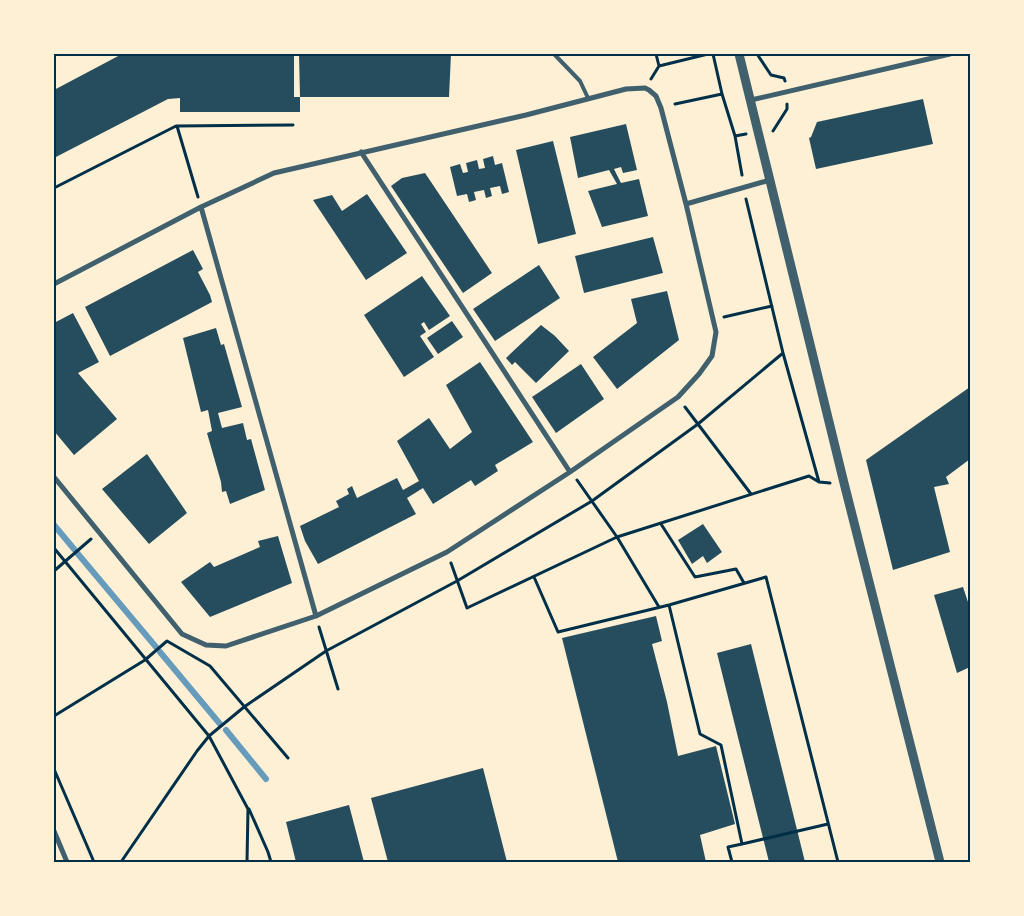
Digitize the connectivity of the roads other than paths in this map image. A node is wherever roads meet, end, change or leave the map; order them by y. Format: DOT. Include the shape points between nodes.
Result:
graph roads {
  1 [pos="554,54"];
  2 [pos="739,54"];
  3 [pos="950,54"];
  4 [pos="588,98"];
  5 [pos="751,100"];
  6 [pos="361,152"];
  7 [pos="771,180"];
  8 [pos="686,204"];
  9 [pos="201,207"];
  10 [pos="54,284"];
  11 [pos="570,472"];
  12 [pos="54,477"];
  13 [pos="316,616"];
  14 [pos="54,831"];
  15 [pos="67,862"];
  16 [pos="940,862"];
  1 -- 4 [label="lane" via="580,81"];
  2 -- 5 [label="street"];
  3 -- 5 [label="street"];
  4 -- 6 [label="street"];
  4 -- 8 [label="street" via="645,88 656,96"];
  5 -- 7 [label="street"];
  6 -- 9 [label="street" via="274,173"];
  6 -- 11 [label="street"];
  7 -- 8 [label="street"];
  7 -- 16 [label="street"];
  8 -- 11 [label="street" via="716,332 712,356 678,397"];
  9 -- 10 [label="street"];
  9 -- 13 [label="street"];
  11 -- 13 [label="street" via="447,552"];
  12 -- 13 [label="street" via="182,634 206,645 226,646"];
  14 -- 15 [label="street"];
}
